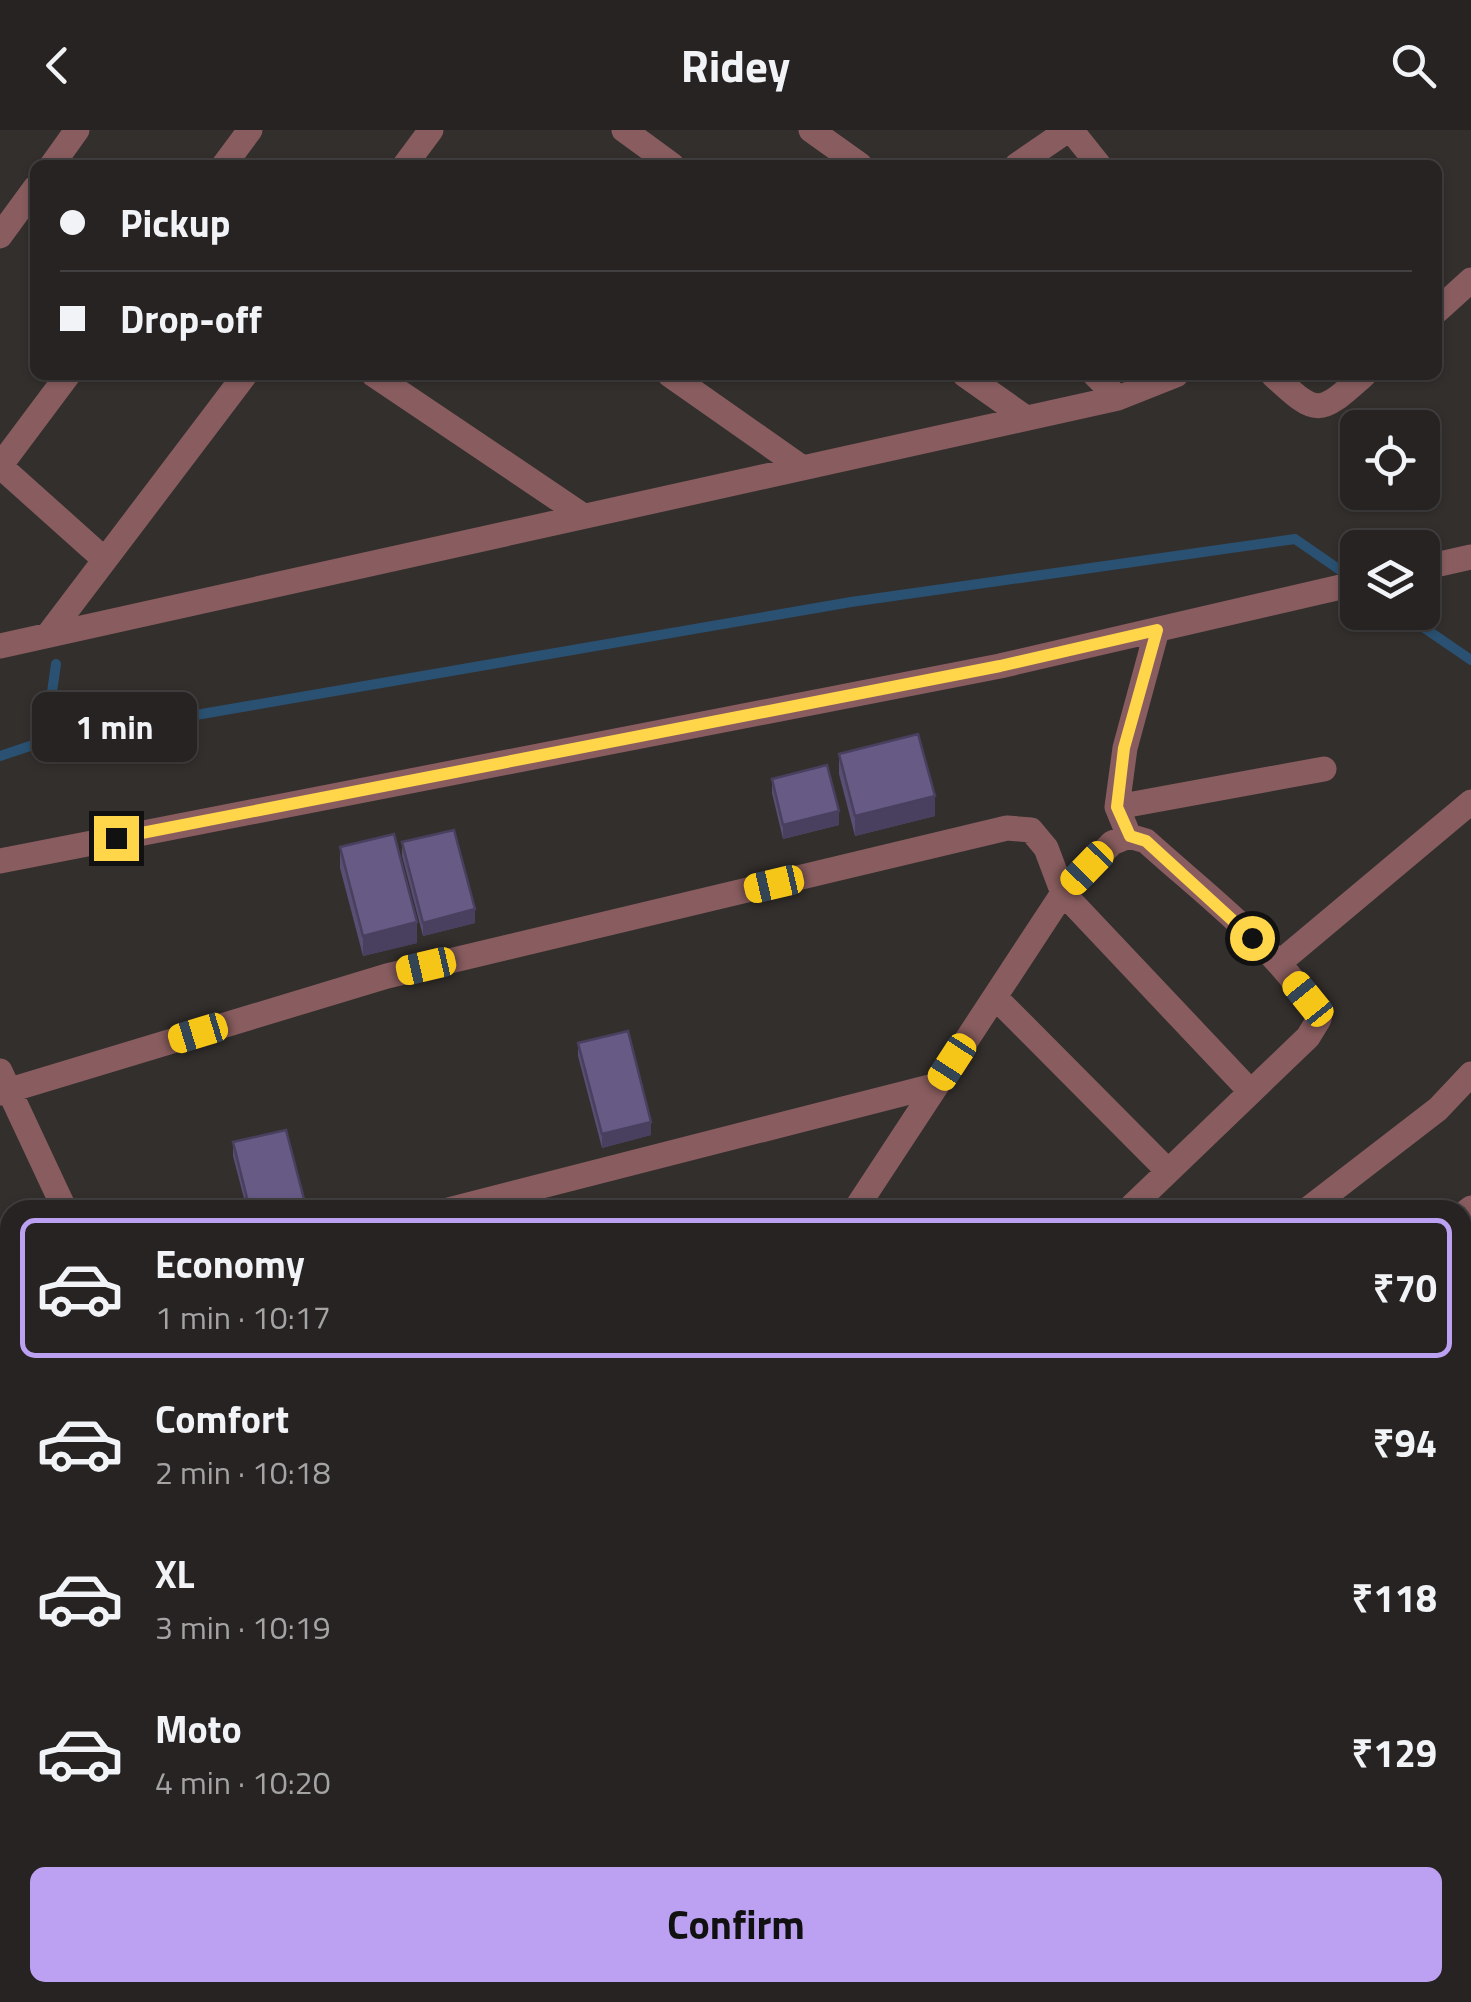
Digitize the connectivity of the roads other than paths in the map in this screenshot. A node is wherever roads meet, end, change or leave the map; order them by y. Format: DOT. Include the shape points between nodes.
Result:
graph roads {
  1 [pos="77,130"];
  2 [pos="250,130"];
  3 [pos="624,130"];
  4 [pos="811,130"];
  5 [pos="1070,130"];
  6 [pos="429,131"];
  7 [pos="56,160"];
  8 [pos="228,160"];
  9 [pos="408,160"];
  10 [pos="665,160"];
  11 [pos="853,160"];
  12 [pos="1025,160"];
  13 [pos="1095,160"];
  14 [pos="30,195"];
  15 [pos="0,236"];
  16 [pos="1471,280"];
  17 [pos="1442,306"];
  18 [pos="64,380"];
  19 [pos="241,380"];
  20 [pos="381,380"];
  21 [pos="677,380"];
  22 [pos="972,380"];
  23 [pos="1099,380"];
  24 [pos="1163,380"];
  25 [pos="1278,380"];
  26 [pos="1358,380"];
  27 [pos="1118,398"];
  28 [pos="1026,418"];
  29 [pos="0,466"];
  30 [pos="801,467"];
  31 [pos="582,515"];
  32 [pos="1471,557"];
  33 [pos="105,560"];
  34 [pos="1440,564"];
  35 [pos="1340,587"];
  36 [pos="1157,630"];
  37 [pos="48,636"];
  38 [pos="0,646"];
  39 [pos="1324,769"];
  40 [pos="1471,802"];
  41 [pos="1117,807"];
  42 [pos="1130,836"];
  43 [pos="0,861"];
  44 [pos="1062,894"];
  45 [pos="1278,963"];
  46 [pos="994,997"];
  47 [pos="1471,1074"];
  48 [pos="3,1085"];
  49 [pos="937,1085"];
  50 [pos="1251,1092"];
  51 [pos="1168,1172"];
  52 [pos="60,1200"];
  53 [pos="487,1200"];
  54 [pos="862,1200"];
  55 [pos="1139,1200"];
  56 [pos="1320,1200"];
  1 -- 7 [label="street"];
  2 -- 8 [label="street"];
  3 -- 10 [label="street"];
  4 -- 11 [label="street"];
  5 -- 12 [label="street"];
  5 -- 13 [label="street"];
  6 -- 9 [label="street"];
  14 -- 15 [label="street"];
  16 -- 17 [label="street"];
  18 -- 29 [label="street"];
  19 -- 33 [label="street"];
  20 -- 31 [label="street"];
  21 -- 30 [label="street"];
  22 -- 28 [label="street"];
  23 -- 27 [label="street"];
  24 -- 27 [label="street"];
  25 -- 26 [label="street" via="1316,407 1331,404"];
  27 -- 28 [label="street"];
  28 -- 30 [label="street"];
  29 -- 33 [label="street"];
  30 -- 31 [label="street"];
  31 -- 37 [label="street"];
  32 -- 34 [label="street"];
  33 -- 37 [label="street"];
  35 -- 36 [label="street"];
  36 -- 41 [label="street" via="1124,748"];
  36 -- 43 [label="street"];
  37 -- 38 [label="street"];
  39 -- 41 [label="street"];
  40 -- 45 [label="street"];
  41 -- 42 [label="street"];
  42 -- 44 [label="street" via="1112,843"];
  42 -- 45 [label="street" via="1146,841"];
  44 -- 46 [label="street"];
  44 -- 48 [label="street" via="1046,848 1031,830 1008,828 386,976"];
  44 -- 50 [label="street"];
  45 -- 50 [label="street" via="1319,1019"];
  46 -- 49 [label="street"];
  46 -- 51 [label="street"];
  47 -- 56 [label="street" via="1438,1109"];
  48 -- 52 [label="street"];
  49 -- 53 [label="street"];
  49 -- 54 [label="street"];
  50 -- 51 [label="street"];
  51 -- 55 [label="street"];
}
